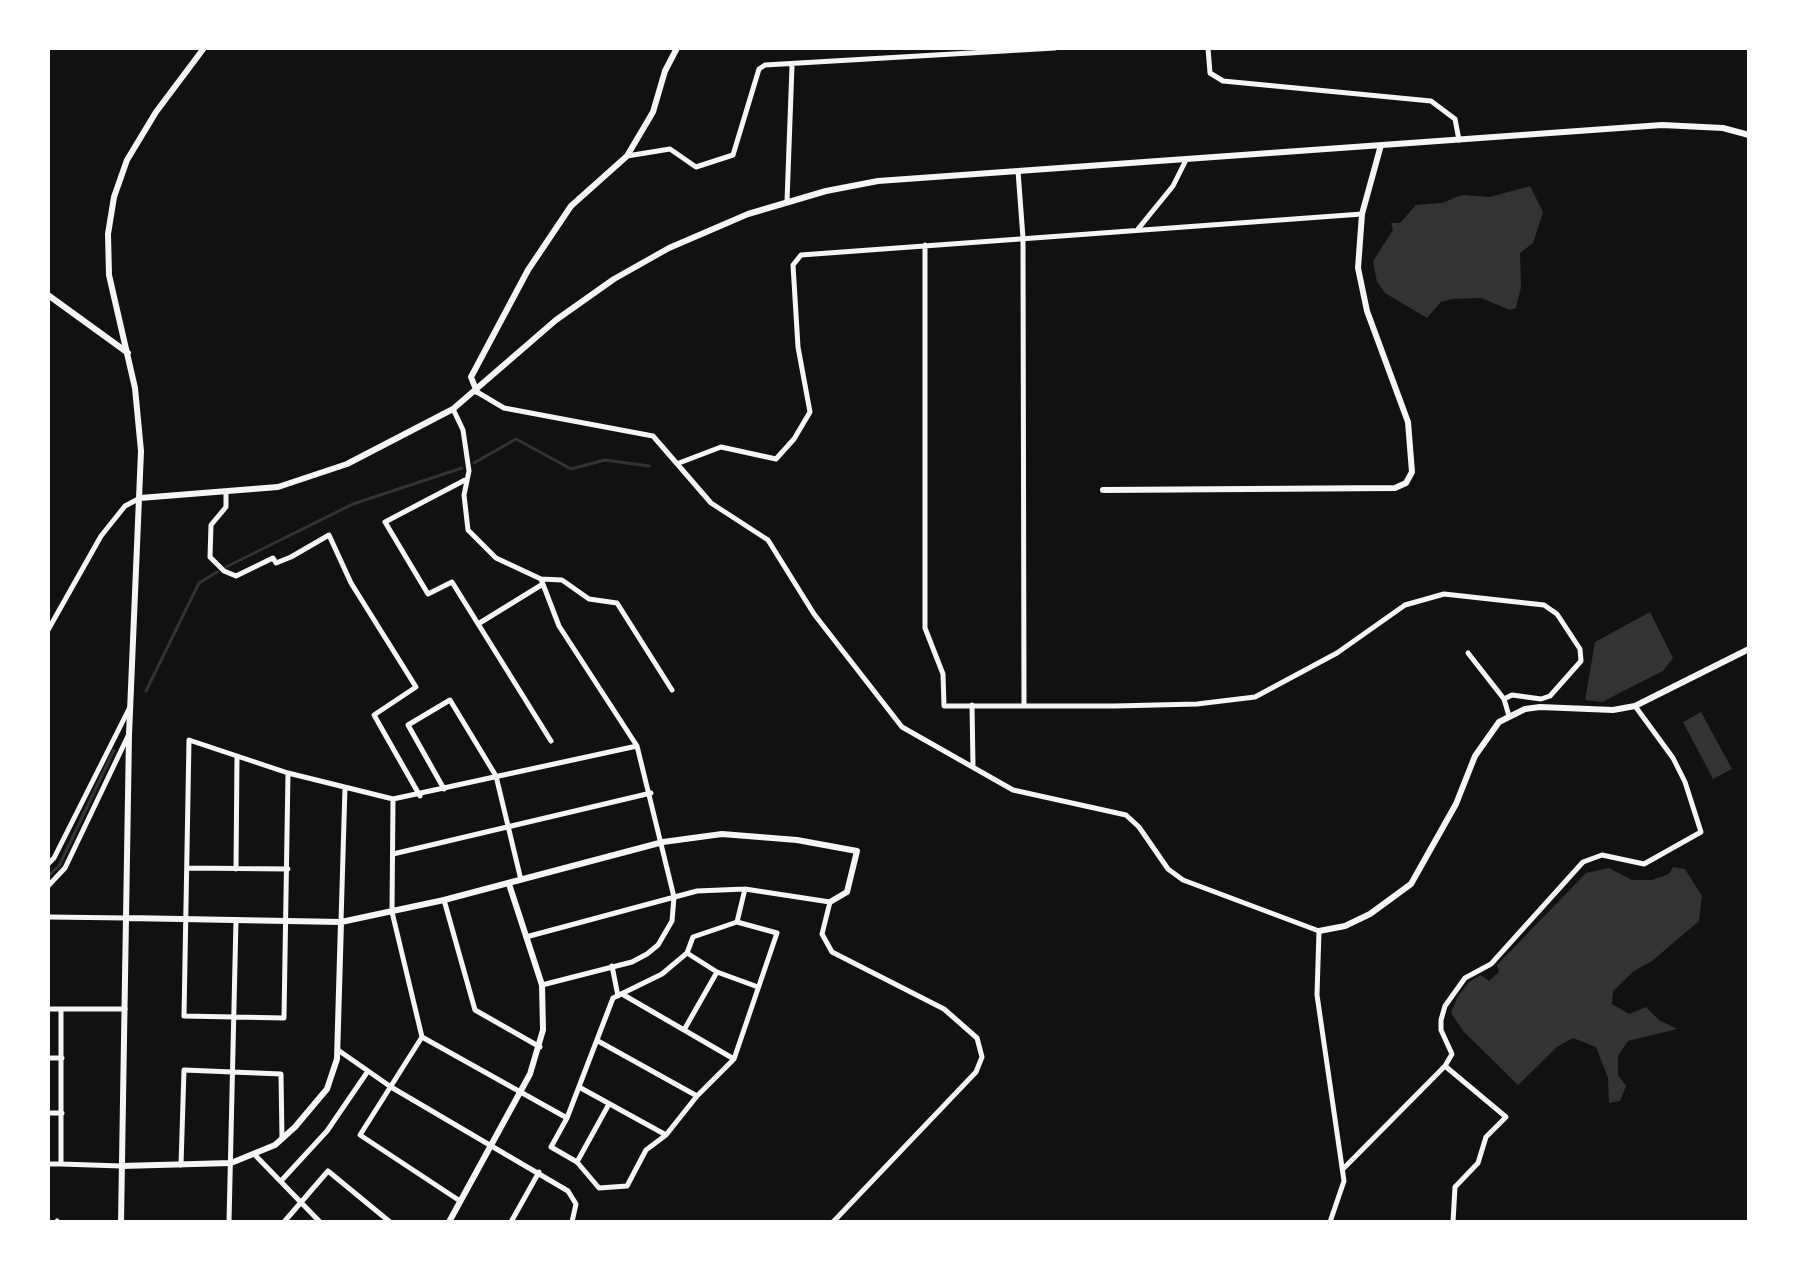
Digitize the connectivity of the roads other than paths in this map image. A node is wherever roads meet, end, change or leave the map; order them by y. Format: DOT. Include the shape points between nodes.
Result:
graph roads {
  1 [pos="204,48"];
  2 [pos="677,48"];
  3 [pos="1055,48"];
  4 [pos="1208,48"];
  5 [pos="792,66"];
  6 [pos="1749,135"];
  7 [pos="1459,140"];
  8 [pos="1381,145"];
  9 [pos="627,156"];
  10 [pos="1186,160"];
  11 [pos="1018,171"];
  12 [pos="787,201"];
  13 [pos="1362,214"];
  14 [pos="1137,230"];
  15 [pos="1023,238"];
  16 [pos="925,245"];
  17 [pos="48,295"];
  18 [pos="128,353"];
  19 [pos="477,392"];
  20 [pos="453,409"];
  21 [pos="679,463"];
  22 [pos="466,480"];
  23 [pos="1103,490"];
  24 [pos="226,493"];
  25 [pos="140,498"];
  26 [pos="542,581"];
  27 [pos="478,624"];
  28 [pos="48,630"];
  29 [pos="1749,649"];
  30 [pos="1468,653"];
  31 [pos="672,690"];
  32 [pos="1504,699"];
  33 [pos="972,705"];
  34 [pos="1024,705"];
  35 [pos="130,706"];
  36 [pos="1635,706"];
  37 [pos="1509,716"];
  38 [pos="129,735"];
  39 [pos="551,741"];
  40 [pos="637,746"];
  41 [pos="237,756"];
  42 [pos="973,766"];
  43 [pos="288,773"];
  44 [pos="496,776"];
  45 [pos="345,787"];
  46 [pos="444,789"];
  47 [pos="651,793"];
  48 [pos="420,796"];
  49 [pos="393,799"];
  50 [pos="508,826"];
  51 [pos="663,842"];
  52 [pos="393,854"];
  53 [pos="48,864"];
  54 [pos="187,868"];
  55 [pos="236,869"];
  56 [pos="288,869"];
  57 [pos="521,880"];
  58 [pos="509,884"];
  59 [pos="48,886"];
  60 [pos="745,889"];
  61 [pos="674,897"];
  62 [pos="444,900"];
  63 [pos="830,902"];
  64 [pos="392,912"];
  65 [pos="48,917"];
  66 [pos="127,918"];
  67 [pos="187,919"];
  68 [pos="236,920"];
  69 [pos="286,921"];
  70 [pos="341,922"];
  71 [pos="737,922"];
  72 [pos="1319,931"];
  73 [pos="526,937"];
  74 [pos="687,953"];
  75 [pos="612,966"];
  76 [pos="717,972"];
  77 [pos="542,985"];
  78 [pos="758,987"];
  79 [pos="620,995"];
  80 [pos="48,1009"];
  81 [pos="61,1009"];
  82 [pos="125,1009"];
  83 [pos="235,1017"];
  84 [pos="684,1030"];
  85 [pos="422,1037"];
  86 [pos="598,1041"];
  87 [pos="540,1047"];
  88 [pos="338,1050"];
  89 [pos="48,1058"];
  90 [pos="62,1058"];
  91 [pos="734,1059"];
  92 [pos="1445,1066"];
  93 [pos="368,1071"];
  94 [pos="234,1073"];
  95 [pos="391,1087"];
  96 [pos="579,1087"];
  97 [pos="521,1092"];
  98 [pos="697,1096"];
  99 [pos="609,1104"];
  100 [pos="48,1113"];
  101 [pos="62,1113"];
  102 [pos="567,1118"];
  103 [pos="666,1135"];
  104 [pos="282,1139"];
  105 [pos="491,1146"];
  106 [pos="254,1154"];
  107 [pos="577,1162"];
  108 [pos="231,1163"];
  109 [pos="48,1164"];
  110 [pos="61,1164"];
  111 [pos="181,1165"];
  112 [pos="121,1166"];
  113 [pos="1342,1169"];
  114 [pos="539,1172"];
  115 [pos="281,1181"];
  116 [pos="300,1200"];
  117 [pos="460,1201"];
  118 [pos="121,1222"];
  119 [pos="229,1222"];
  120 [pos="284,1222"];
  121 [pos="320,1222"];
  122 [pos="390,1222"];
  123 [pos="449,1222"];
  124 [pos="511,1222"];
  125 [pos="572,1222"];
  126 [pos="833,1222"];
  127 [pos="1330,1222"];
  128 [pos="1453,1222"];
  1 -- 18 [label="street" via="145,129 114,197 109,275"];
  2 -- 9 [label="street" via="653,112"];
  3 -- 5 [label="street"];
  4 -- 7 [label="street" via="1210,73 1223,81 1431,101 1455,119"];
  5 -- 9 [label="street" via="759,69 733,155 696,167 670,149"];
  5 -- 12 [label="street"];
  6 -- 7 [label="street" via="1662,125"];
  7 -- 8 [label="street"];
  8 -- 10 [label="street"];
  8 -- 13 [label="street"];
  9 -- 19 [label="street" via="571,206 542,246 471,377"];
  10 -- 11 [label="street"];
  10 -- 14 [label="street" via="1173,186"];
  11 -- 12 [label="street" via="878,181"];
  11 -- 15 [label="street"];
  12 -- 19 [label="street" via="712,227 614,279 556,320"];
  13 -- 14 [label="street"];
  13 -- 23 [label="street" via="1360,290 1408,422 1412,472 1406,483 1395,488"];
  14 -- 15 [label="street"];
  15 -- 16 [label="street"];
  15 -- 34 [label="street"];
  16 -- 21 [label="street" via="801,255 793,265 798,347 810,403 804,421 776,459 721,447"];
  16 -- 33 [label="street" via="925,628 943,674 944,706"];
  17 -- 18 [label="street"];
  18 -- 25 [label="street" via="139,414"];
  19 -- 20 [label="street"];
  19 -- 21 [label="street" via="504,408 653,436"];
  20 -- 22 [label="street" via="463,430"];
  20 -- 24 [label="street" via="309,479"];
  21 -- 42 [label="street" via="718,509 768,540 814,614 898,724"];
  22 -- 26 [label="street" via="468,530 496,558"];
  22 -- 27 [label="street" via="385,522 428,594 452,582"];
  24 -- 25 [label="street"];
  24 -- 48 [label="street" via="226,507 211,525 210,557 236,576 273,558 276,563 301,553 329,535 351,583 416,687 374,715"];
  25 -- 28 [label="street" via="125,506 101,536"];
  25 -- 35 [label="street"];
  26 -- 27 [label="street"];
  26 -- 31 [label="street" via="562,580 589,599 617,603"];
  26 -- 40 [label="street" via="559,626"];
  27 -- 39 [label="street"];
  29 -- 36 [label="street"];
  30 -- 32 [label="street"];
  32 -- 34 [label="street" via="1550,696 1581,661 1580,649 1557,614 1544,605 1444,594 1405,605 1337,653 1255,697 1197,704"];
  32 -- 37 [label="street"];
  33 -- 34 [label="street"];
  33 -- 42 [label="street"];
  35 -- 38 [label="street"];
  35 -- 53 [label="street"];
  36 -- 37 [label="street" via="1540,707"];
  36 -- 92 [label="street" via="1673,758 1701,832 1644,864 1602,855 1583,862 1491,964 1465,978 1445,1006 1441,1030 1452,1054"];
  37 -- 72 [label="street" via="1486,737 1411,884 1370,914"];
  38 -- 59 [label="street" via="65,868"];
  38 -- 66 [label="street"];
  40 -- 44 [label="street"];
  40 -- 47 [label="street"];
  41 -- 43 [label="street"];
  41 -- 54 [label="street" via="189,740"];
  41 -- 55 [label="street"];
  42 -- 72 [label="street" via="1013,790 1126,815 1168,869 1183,880"];
  43 -- 45 [label="street"];
  43 -- 56 [label="street"];
  44 -- 46 [label="street"];
  44 -- 46 [label="street" via="450,700 408,725"];
  44 -- 50 [label="street"];
  45 -- 49 [label="street"];
  45 -- 70 [label="street"];
  46 -- 48 [label="street"];
  47 -- 50 [label="street"];
  47 -- 51 [label="street"];
  48 -- 49 [label="street"];
  49 -- 52 [label="street"];
  50 -- 52 [label="street"];
  50 -- 57 [label="street"];
  51 -- 57 [label="street"];
  51 -- 61 [label="street"];
  51 -- 63 [label="street" via="722,834 857,851 847,892"];
  52 -- 64 [label="street"];
  54 -- 55 [label="street"];
  54 -- 67 [label="street"];
  55 -- 56 [label="street"];
  56 -- 69 [label="street"];
  57 -- 58 [label="street"];
  58 -- 62 [label="street"];
  58 -- 73 [label="street"];
  60 -- 61 [label="street"];
  60 -- 63 [label="street"];
  60 -- 71 [label="street"];
  61 -- 73 [label="street"];
  61 -- 75 [label="street" via="672,921 658,945 632,962"];
  62 -- 64 [label="street"];
  62 -- 87 [label="street" via="475,1010"];
  63 -- 126 [label="street" via="822,934 832,952 944,1009 977,1038 982,1057 976,1072"];
  64 -- 70 [label="street"];
  64 -- 85 [label="street"];
  65 -- 66 [label="street"];
  66 -- 67 [label="street"];
  66 -- 82 [label="street"];
  67 -- 68 [label="street"];
  67 -- 83 [label="street" via="184,1016"];
  68 -- 69 [label="street"];
  68 -- 83 [label="street"];
  69 -- 70 [label="street"];
  69 -- 83 [label="street" via="284,1018"];
  70 -- 88 [label="street"];
  71 -- 74 [label="street" via="693,937"];
  71 -- 78 [label="street" via="777,933"];
  72 -- 113 [label="street" via="1317,995"];
  73 -- 77 [label="street"];
  74 -- 76 [label="street"];
  74 -- 79 [label="street" via="662,974"];
  75 -- 77 [label="street"];
  75 -- 79 [label="street"];
  76 -- 78 [label="street"];
  76 -- 84 [label="street"];
  77 -- 87 [label="street"];
  78 -- 91 [label="street"];
  79 -- 84 [label="street"];
  79 -- 86 [label="street" via="613,998"];
  80 -- 81 [label="street"];
  81 -- 82 [label="street"];
  81 -- 90 [label="street"];
  82 -- 112 [label="street"];
  83 -- 94 [label="street"];
  84 -- 91 [label="street"];
  85 -- 95 [label="street"];
  85 -- 97 [label="street"];
  86 -- 96 [label="street"];
  86 -- 98 [label="street"];
  87 -- 97 [label="street"];
  88 -- 93 [label="street"];
  88 -- 104 [label="street" via="327,1089"];
  89 -- 90 [label="street"];
  90 -- 101 [label="street"];
  91 -- 98 [label="street"];
  92 -- 113 [label="street"];
  92 -- 128 [label="street" via="1506,1117 1486,1137 1478,1163 1455,1187"];
  93 -- 95 [label="street"];
  93 -- 115 [label="street" via="327,1131"];
  94 -- 104 [label="street" via="281,1074"];
  94 -- 108 [label="street"];
  94 -- 111 [label="street" via="184,1070"];
  95 -- 105 [label="street"];
  95 -- 117 [label="street" via="360,1135"];
  96 -- 99 [label="street"];
  96 -- 102 [label="street"];
  97 -- 102 [label="street"];
  97 -- 105 [label="street"];
  98 -- 103 [label="street"];
  99 -- 103 [label="street"];
  99 -- 107 [label="street"];
  100 -- 101 [label="street"];
  101 -- 110 [label="street"];
  102 -- 107 [label="street" via="551,1147"];
  103 -- 107 [label="street" via="646,1150 627,1186 599,1188"];
  104 -- 106 [label="street"];
  105 -- 114 [label="street"];
  105 -- 117 [label="street"];
  106 -- 108 [label="street"];
  106 -- 115 [label="street"];
  108 -- 111 [label="street"];
  108 -- 119 [label="street"];
  109 -- 110 [label="street"];
  110 -- 112 [label="street"];
  111 -- 112 [label="street"];
  112 -- 118 [label="street"];
  113 -- 127 [label="street" via="1341,1192"];
  114 -- 124 [label="street"];
  114 -- 125 [label="street" via="568,1191 576,1204"];
  115 -- 116 [label="street"];
  116 -- 120 [label="street"];
  116 -- 121 [label="street"];
  116 -- 122 [label="street" via="328,1171"];
  117 -- 123 [label="street"];
}
